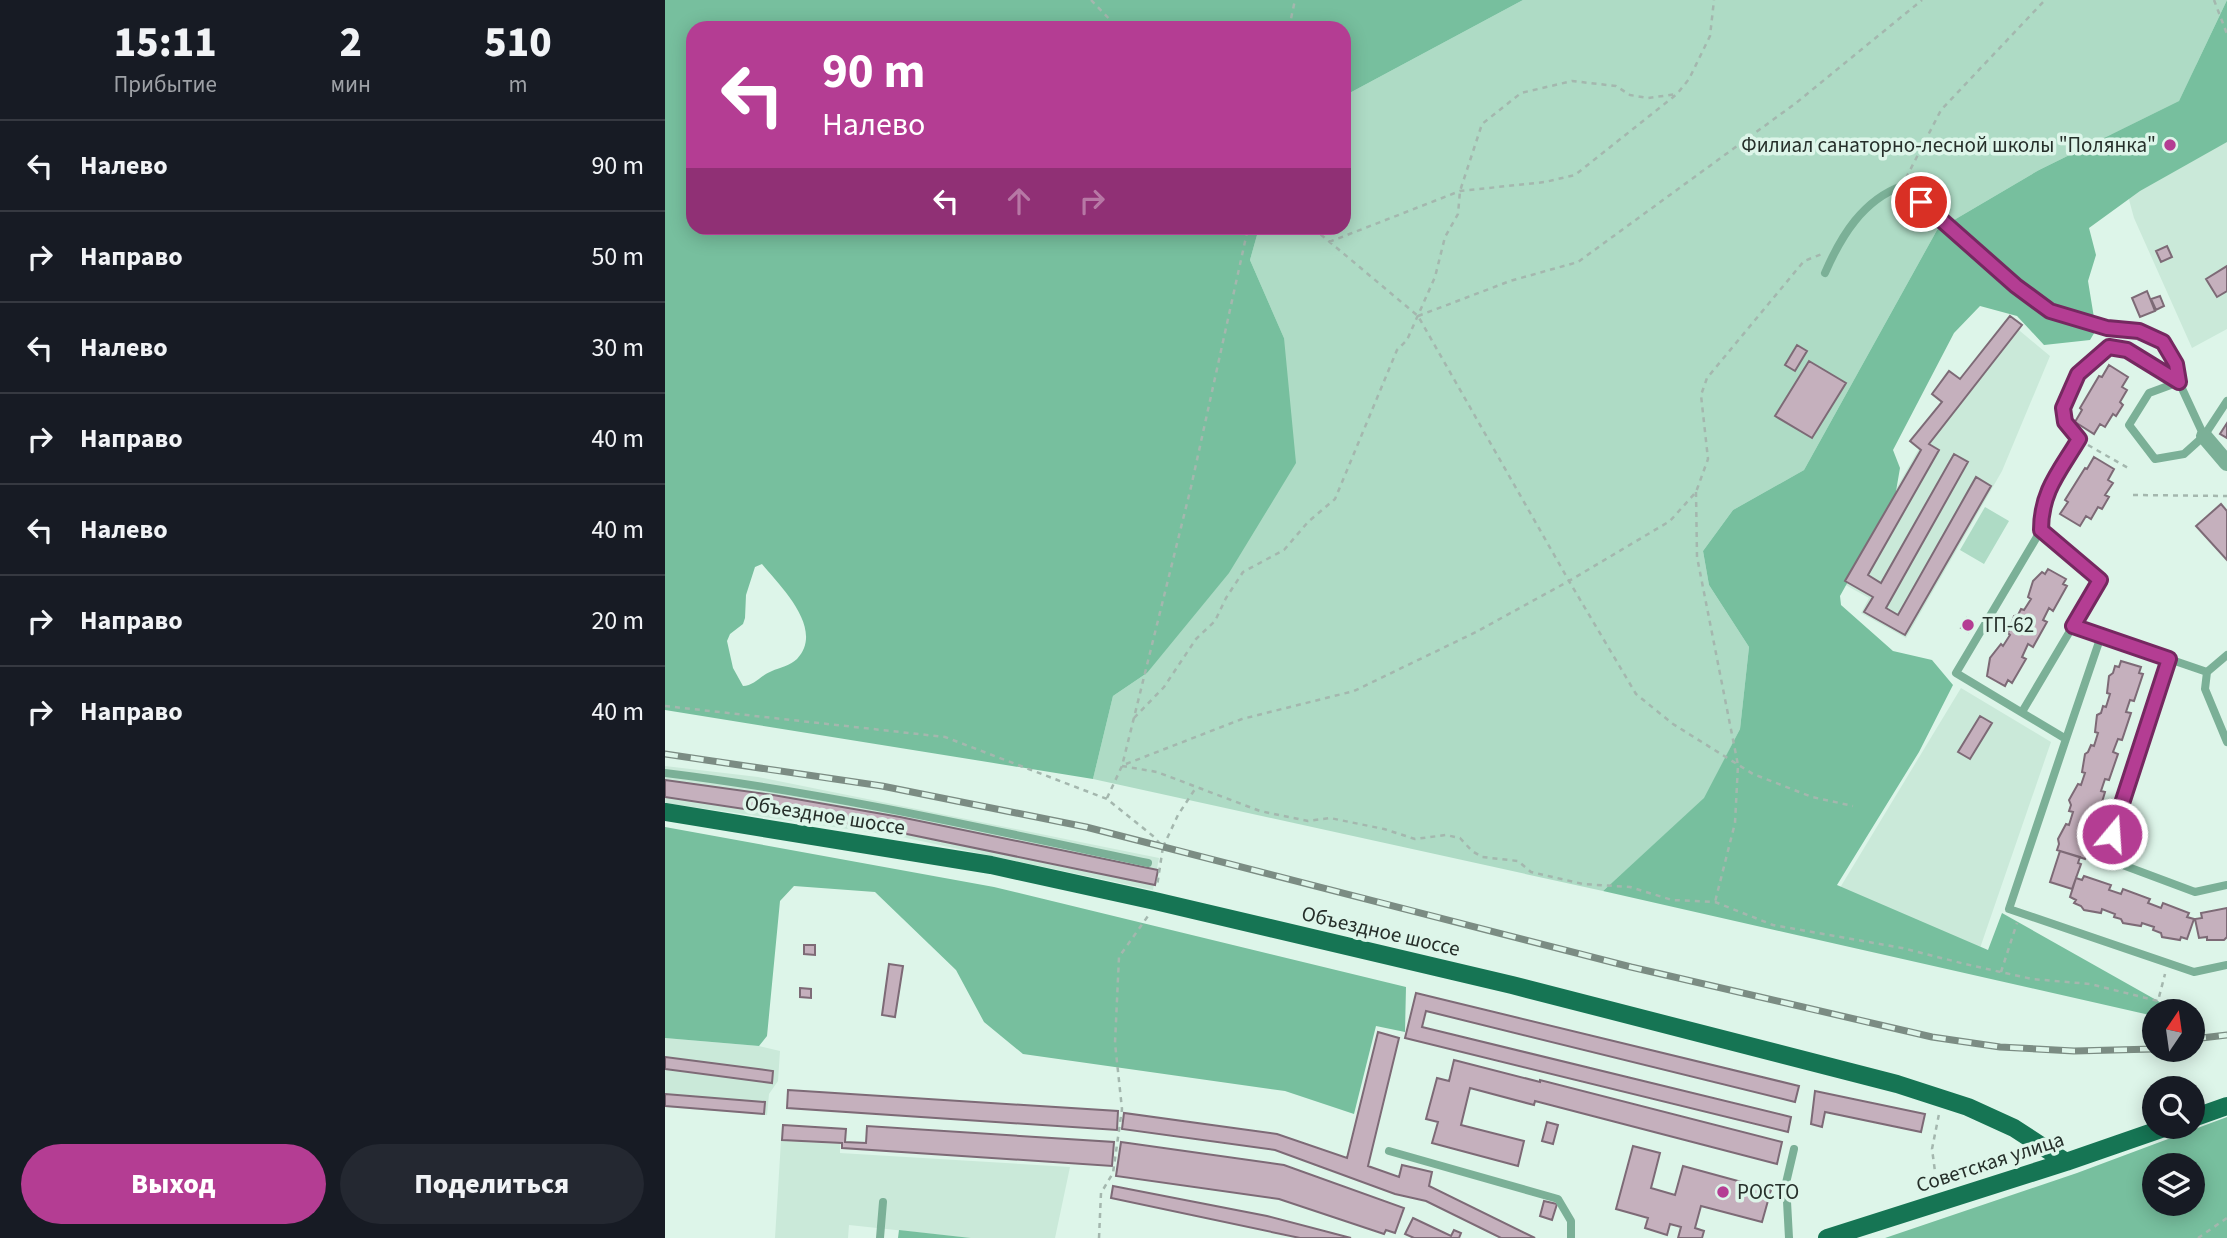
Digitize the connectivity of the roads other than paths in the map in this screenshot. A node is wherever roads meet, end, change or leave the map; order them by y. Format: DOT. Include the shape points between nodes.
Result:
graph roads {
  1 [pos="1825,272"];
  2 [pos="2179,382"];
  3 [pos="2227,401"];
  4 [pos="2204,436"];
  5 [pos="2227,463"];
  6 [pos="2041,530"];
  7 [pos="2073,626"];
  8 [pos="2101,636"];
  9 [pos="2227,655"];
  10 [pos="2169,659"];
  11 [pos="2207,672"];
  12 [pos="2022,712"];
  13 [pos="2066,739"];
  14 [pos="2227,742"];
  15 [pos="665,773"];
  16 [pos="665,812"];
  17 [pos="1148,863"];
  18 [pos="2227,885"];
  19 [pos="2227,965"];
  20 [pos="2227,1106"];
  21 [pos="2205,1114"];
  22 [pos="2142,1136"];
  23 [pos="1794,1149"];
  24 [pos="1389,1151"];
  25 [pos="2066,1162"];
  26 [pos="883,1202"];
  27 [pos="880,1238"];
  28 [pos="1571,1238"];
  29 [pos="1789,1238"];
  30 [pos="1827,1238"];
  1 -- 2 [label="lane" via="1853,221 1886,191 1902,186 2050,311 2107,328 2139,331 2163,342 2176,364"];
  2 -- 4 [label="lane"];
  2 -- 4 [label="lane" via="2149,393 2129,425 2155,459 2184,454"];
  2 -- 6 [label="lane" via="2127,350 2109,347 2078,374 2063,408 2065,422 2079,439 2045,495"];
  3 -- 4 [label="lane"];
  4 -- 5 [label="street"];
  6 -- 7 [label="lane" via="2100,580"];
  6 -- 12 [label="lane" via="1956,673"];
  7 -- 8 [label="lane"];
  7 -- 12 [label="lane"];
  8 -- 10 [label="lane"];
  8 -- 13 [label="lane"];
  9 -- 11 [label="lane"];
  10 -- 11 [label="lane"];
  10 -- 18 [label="lane" via="2104,858 2195,892"];
  11 -- 14 [label="lane" via="2204,689"];
  12 -- 13 [label="lane"];
  13 -- 19 [label="lane" via="2009,909 2194,972"];
  15 -- 17 [label="lane" via="888,808"];
  16 -- 25 [label="main road, Объездное шоссе" via="991,865 1512,985 1942,1098 2014,1128"];
  20 -- 21 [label="main road"];
  22 -- 25 [label="main road, Советская улица"];
  23 -- 29 [label="lane" via="1786,1182"];
  24 -- 28 [label="lane" via="1558,1199 1571,1221"];
  25 -- 30 [label="main road, Советская улица"];
  26 -- 27 [label="lane"];
}
